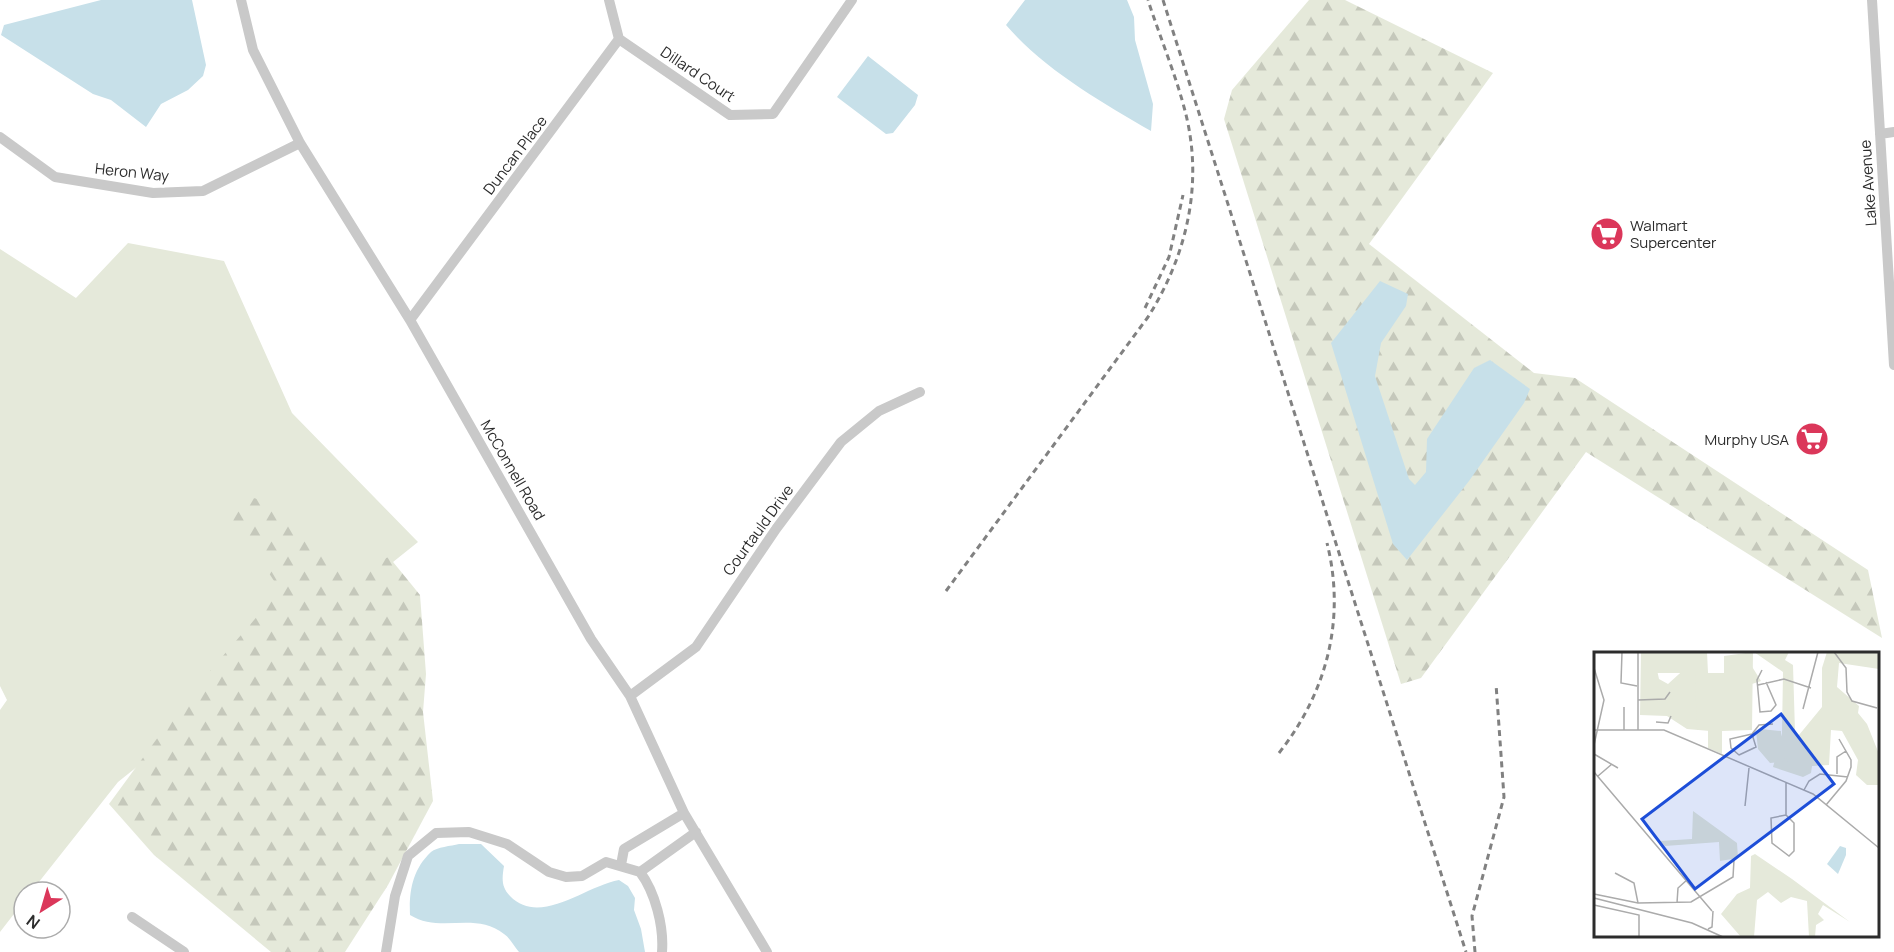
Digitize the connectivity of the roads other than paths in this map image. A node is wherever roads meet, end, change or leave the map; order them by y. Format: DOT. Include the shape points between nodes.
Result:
graph roads {
  1 [pos="241,0"];
  2 [pos="609,0"];
  3 [pos="852,0"];
  4 [pos="1872,0"];
  5 [pos="619,39"];
  6 [pos="1894,132"];
  7 [pos="1880,134"];
  8 [pos="0,137"];
  9 [pos="300,143"];
  10 [pos="410,321"];
  11 [pos="1894,365"];
  12 [pos="920,392"];
  13 [pos="630,696"];
  14 [pos="684,813"];
  15 [pos="696,832"];
  16 [pos="621,865"];
  17 [pos="640,872"];
  18 [pos="132,917"];
  19 [pos="184,952"];
  20 [pos="386,952"];
  21 [pos="662,952"];
  22 [pos="766,952"];
  1 -- 9 [label="street, McConnell Road" via="253,50"];
  2 -- 5 [label="street"];
  3 -- 5 [label="street, Dillard Court" via="773,114 730,115"];
  4 -- 7 [label="street, Lake Avenue"];
  5 -- 10 [label="street, Duncan Place"];
  6 -- 7 [label="street"];
  7 -- 11 [label="street, Lake Avenue"];
  8 -- 9 [label="street, Heron Way" via="55,177 153,193 203,191"];
  9 -- 10 [label="street, McConnell Road"];
  10 -- 13 [label="street, McConnell Road" via="586,630"];
  12 -- 13 [label="street, Courtauld Drive" via="879,411 841,442 696,646"];
  13 -- 14 [label="street, McConnell Road"];
  14 -- 15 [label="street, McConnell Road"];
  14 -- 16 [label="street" via="624,849"];
  15 -- 17 [label="street"];
  15 -- 22 [label="street, McConnell Road"];
  16 -- 17 [label="street"];
  16 -- 20 [label="street" via="606,862 582,876 566,877 549,872 507,844 469,832 436,833 408,856 395,896"];
  17 -- 21 [label="street" via="651,886"];
  18 -- 19 [label="street"];
}
